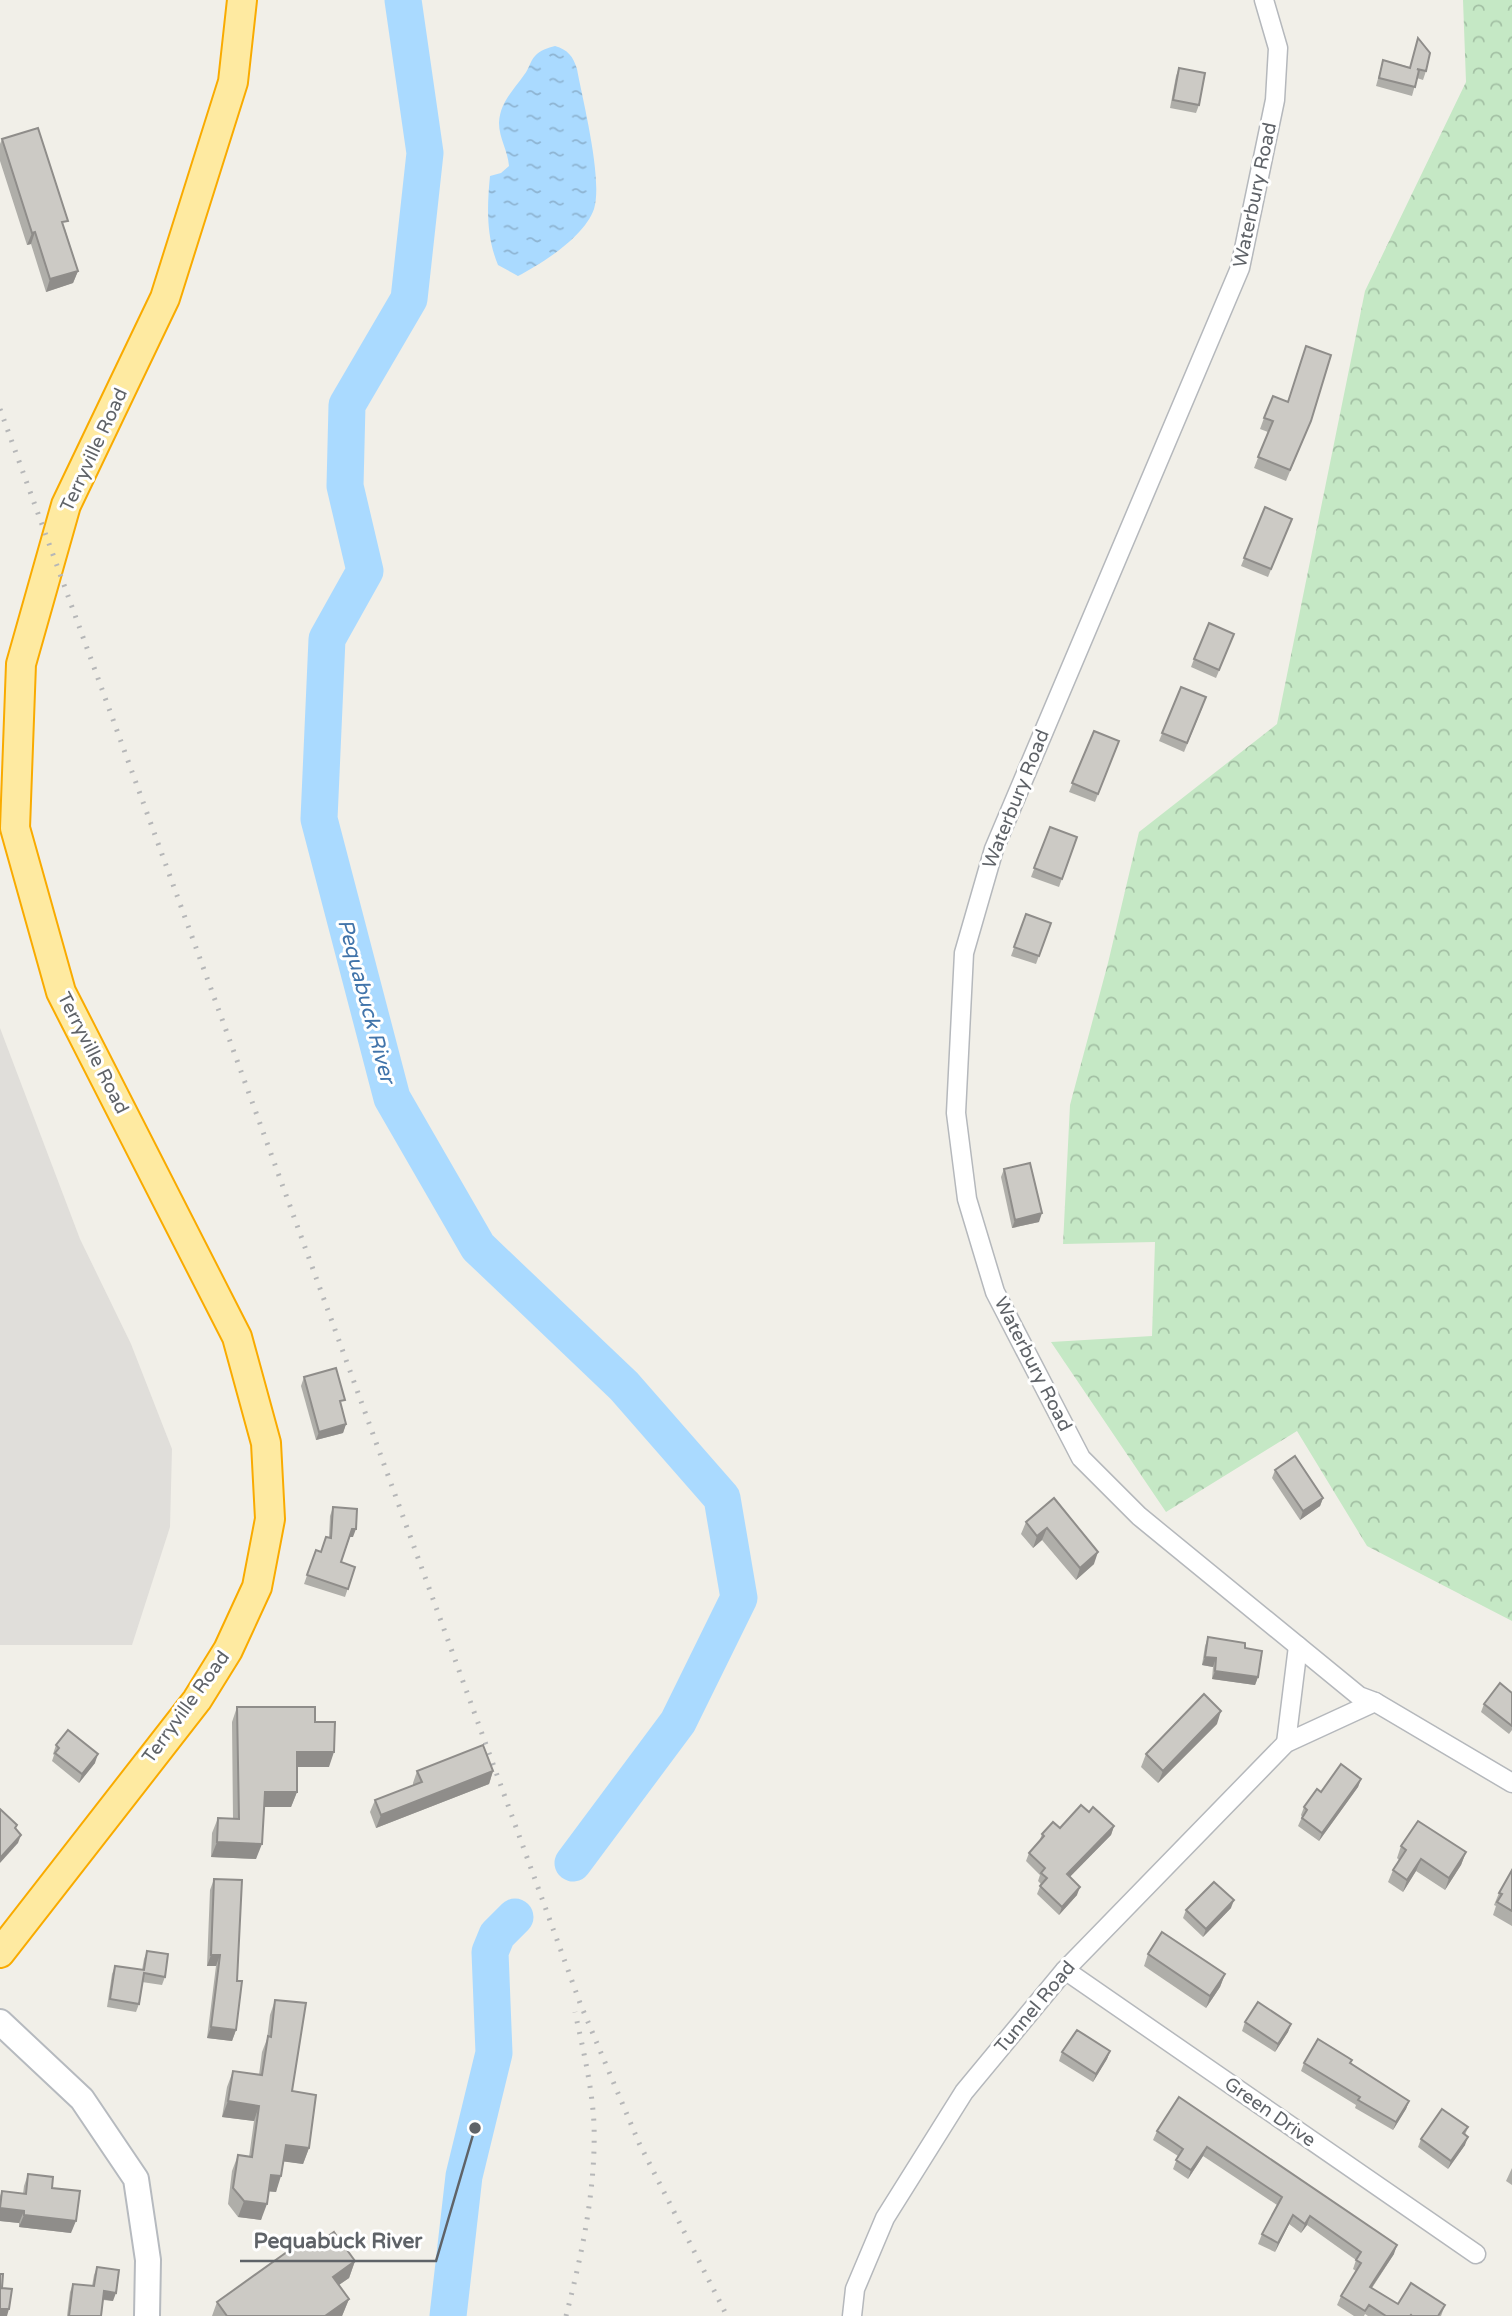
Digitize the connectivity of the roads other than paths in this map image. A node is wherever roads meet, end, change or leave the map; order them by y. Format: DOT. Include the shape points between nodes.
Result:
graph roads {
  1 [pos="242,0"];
  2 [pos="1264,0"];
  3 [pos="1298,1646"];
  4 [pos="1367,1699"];
  5 [pos="1286,1743"];
  6 [pos="1512,1783"];
  7 [pos="0,1953"];
  8 [pos="1065,1970"];
  9 [pos="0,2022"];
  10 [pos="1476,2254"];
  11 [pos="147,2316"];
  12 [pos="852,2316"];
  1 -- 7 [label="highway, Terryville Road" via="233,82 165,298 66,505 21,664 15,828 61,992 237,1337 266,1443 270,1519 257,1587 228,1650 197,1700"];
  2 -- 3 [label="street, Waterbury Road" via="1278,48 1275,100 1240,268 993,849 964,953 956,1113 967,1199 995,1292 1081,1458 1139,1516"];
  3 -- 4 [label="street, Waterbury Road"];
  3 -- 5 [label="street"];
  4 -- 5 [label="street, Tunnel Road"];
  4 -- 6 [label="street, Waterbury Road"];
  5 -- 8 [label="street, Tunnel Road"];
  8 -- 10 [label="street, Green Drive"];
  8 -- 12 [label="street, Tunnel Road" via="964,2092 886,2218 855,2289"];
  9 -- 11 [label="main road" via="82,2099 136,2179 148,2260"];
}
